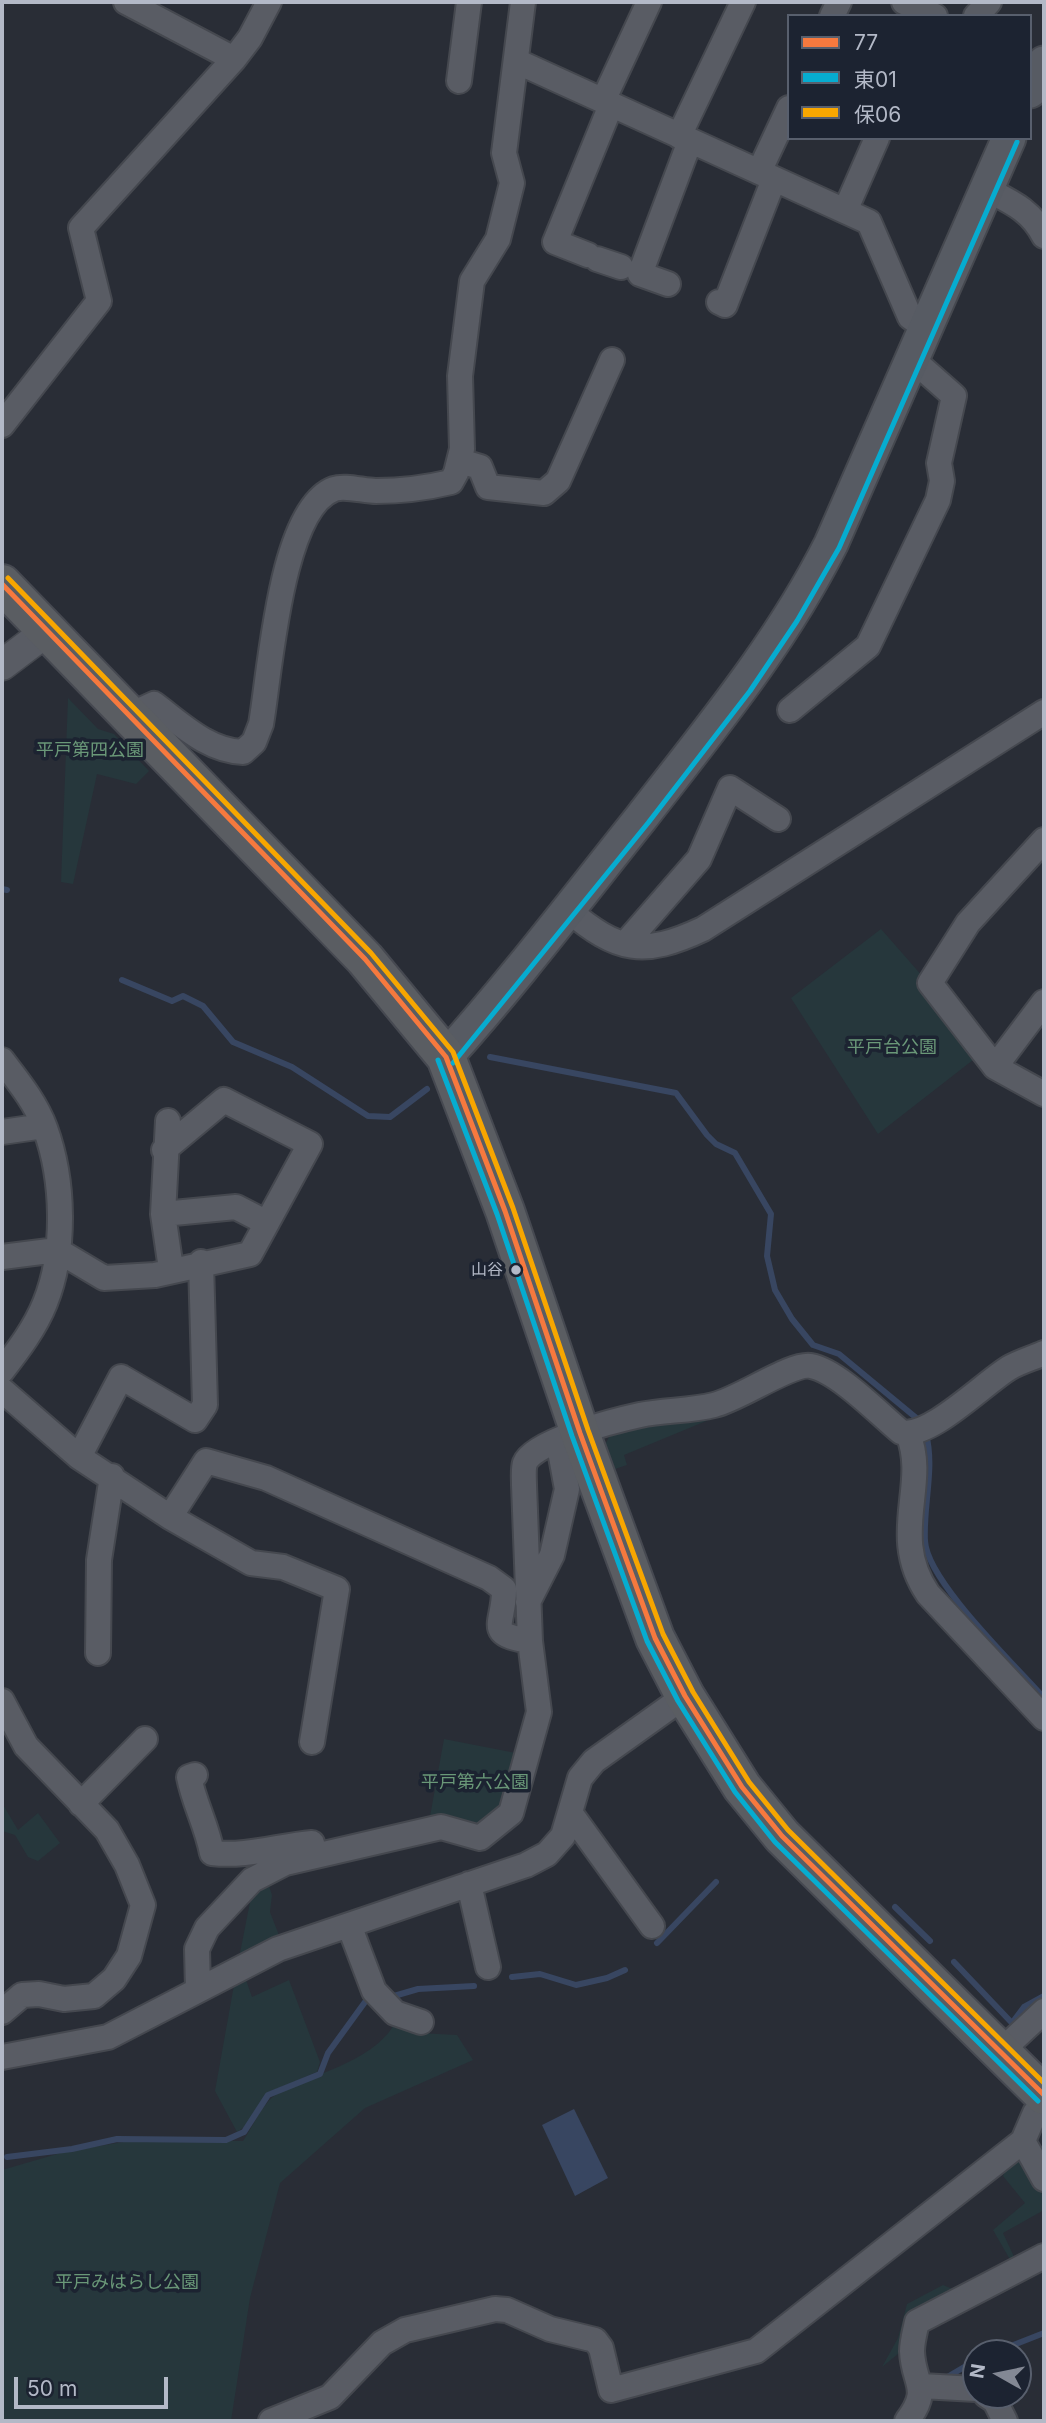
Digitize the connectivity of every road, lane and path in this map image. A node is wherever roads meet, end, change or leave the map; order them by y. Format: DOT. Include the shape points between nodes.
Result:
graph roads {
  1 [pos="125,2"];
  2 [pos="269,2"];
  3 [pos="469,2"];
  4 [pos="523,2"];
  5 [pos="649,2"];
  6 [pos="743,2"];
  7 [pos="904,2"];
  8 [pos="930,14"];
  9 [pos="234,59"];
  10 [pos="516,61"];
  11 [pos="459,81"];
  12 [pos="607,103"];
  13 [pos="787,114"];
  14 [pos="685,138"];
  15 [pos="876,140"];
  16 [pos="1008,140"];
  17 [pos="766,175"];
  18 [pos="986,189"];
  19 [pos="845,211"];
  20 [pos="1044,236"];
  21 [pos="632,271"];
  22 [pos="668,284"];
  23 [pos="719,302"];
  24 [pos="924,327"];
  25 [pos="912,359"];
  26 [pos="612,360"];
  27 [pos="2,425"];
  28 [pos="460,461"];
  29 [pos="2,584"];
  30 [pos="47,631"];
  31 [pos="2,665"];
  32 [pos="790,710"];
  33 [pos="1044,712"];
  34 [pos="130,715"];
  35 [pos="778,819"];
  36 [pos="1044,840"];
  37 [pos="568,910"];
  38 [pos="625,944"];
  39 [pos="1044,1002"];
  40 [pos="446,1057"];
  41 [pos="2,1060"];
  42 [pos="995,1067"];
  43 [pos="1044,1094"];
  44 [pos="168,1121"];
  45 [pos="44,1126"];
  46 [pos="2,1132"];
  47 [pos="164,1150"];
  48 [pos="163,1214"];
  49 [pos="267,1223"];
  50 [pos="57,1250"];
  51 [pos="2,1257"];
  52 [pos="201,1262"];
  53 [pos="171,1269"];
  54 [pos="1044,1353"];
  55 [pos="2,1371"];
  56 [pos="2,1390"];
  57 [pos="919,1430"];
  58 [pos="569,1436"];
  59 [pos="79,1457"];
  60 [pos="112,1476"];
  61 [pos="170,1517"];
  62 [pos="528,1603"];
  63 [pos="530,1641"];
  64 [pos="98,1653"];
  65 [pos="685,1696"];
  66 [pos="2,1702"];
  67 [pos="1044,1718"];
  68 [pos="145,1739"];
  69 [pos="312,1742"];
  70 [pos="195,1775"];
  71 [pos="82,1804"];
  72 [pos="571,1814"];
  73 [pos="315,1856"];
  74 [pos="469,1885"];
  75 [pos="349,1925"];
  76 [pos="652,1926"];
  77 [pos="488,1967"];
  78 [pos="198,1989"];
  79 [pos="1044,2011"];
  80 [pos="2,2012"];
  81 [pos="421,2022"];
  82 [pos="1000,2052"];
  83 [pos="2,2057"];
  84 [pos="1044,2095"];
  85 [pos="1044,2104"];
  86 [pos="1023,2141"];
  87 [pos="1044,2179"];
  88 [pos="1044,2256"];
  89 [pos="921,2386"];
  90 [pos="962,2388"];
  91 [pos="271,2421"];
  92 [pos="908,2421"];
  1 -- 9 [label="street"];
  2 -- 9 [label="street"];
  3 -- 11 [label="street"];
  4 -- 10 [label="street"];
  5 -- 12 [label="street"];
  6 -- 14 [label="street"];
  7 -- 8 [label="street"];
  9 -- 27 [label="street" via="81,228 99,302"];
  10 -- 12 [label="street"];
  10 -- 28 [label="street" via="504,153 512,183 498,239 472,281 460,376"];
  12 -- 14 [label="street"];
  12 -- 21 [label="street" via="555,242"];
  13 -- 17 [label="street"];
  14 -- 17 [label="street"];
  14 -- 21 [label="street"];
  15 -- 19 [label="street"];
  16 -- 18 [label="main road"];
  17 -- 19 [label="street"];
  17 -- 23 [label="street" via="725,305"];
  18 -- 20 [label="street" via="1023,208"];
  18 -- 24 [label="main road"];
  19 -- 24 [label="street" via="869,222 909,317"];
  21 -- 22 [label="street"];
  24 -- 25 [label="main road"];
  25 -- 32 [label="street" via="954,396 939,463 938,500 868,646"];
  25 -- 37 [label="main road" via="804,598 751,678"];
  26 -- 28 [label="street" via="558,481 544,493 488,487 480,467"];
  28 -- 34 [label="street" via="451,482 419,489 335,488 320,499 299,531 278,597 261,724 254,742 243,752 207,743 154,704"];
  29 -- 30 [label="highway"];
  30 -- 31 [label="street"];
  30 -- 34 [label="highway"];
  33 -- 38 [label="street" via="703,929 673,943 647,948"];
  34 -- 40 [label="highway" via="366,959"];
  35 -- 38 [label="street" via="730,788 699,859"];
  36 -- 42 [label="street" via="968,923 930,983"];
  37 -- 38 [label="street" via="606,940"];
  37 -- 40 [label="main road"];
  39 -- 42 [label="street"];
  40 -- 58 [label="highway" via="505,1211"];
  41 -- 45 [label="street"];
  42 -- 43 [label="street"];
  44 -- 47 [label="street"];
  45 -- 46 [label="street"];
  45 -- 50 [label="street" via="58,1175"];
  47 -- 48 [label="street"];
  47 -- 49 [label="street" via="224,1100 310,1144"];
  48 -- 49 [label="street" via="236,1207"];
  48 -- 53 [label="street"];
  49 -- 52 [label="street" via="250,1254"];
  50 -- 51 [label="street"];
  50 -- 53 [label="street" via="104,1278 155,1275"];
  50 -- 55 [label="street" via="46,1301 27,1339"];
  52 -- 53 [label="street"];
  52 -- 59 [label="street" via="205,1405 195,1420 121,1377"];
  54 -- 57 [label="street" via="1010,1368"];
  56 -- 59 [label="street"];
  57 -- 58 [label="street" via="901,1432 828,1372 798,1365 743,1396 713,1406 640,1415"];
  57 -- 67 [label="street" via="909,1525 915,1574 928,1594"];
  58 -- 62 [label="street" via="567,1489 552,1555"];
  58 -- 62 [label="street" via="533,1452 525,1464"];
  58 -- 65 [label="highway" via="655,1638"];
  59 -- 60 [label="street"];
  60 -- 61 [label="street"];
  60 -- 64 [label="street" via="99,1560"];
  61 -- 63 [label="street" via="206,1461 266,1478 489,1578 504,1589 502,1633"];
  61 -- 69 [label="street" via="251,1563 283,1567 337,1589"];
  62 -- 63 [label="street"];
  63 -- 73 [label="street" via="540,1712 511,1813 480,1839 441,1827"];
  65 -- 72 [label="street" via="594,1761 580,1779"];
  65 -- 82 [label="highway" via="742,1787 782,1836"];
  66 -- 71 [label="street" via="26,1746"];
  68 -- 71 [label="street"];
  70 -- 73 [label="street" via="189,1777 194,1800 212,1853 239,1856 312,1843"];
  71 -- 80 [label="street" via="107,1830 143,1905 129,1956 114,1979 94,1996 22,1995"];
  72 -- 74 [label="street" via="563,1836 547,1853"];
  72 -- 76 [label="street"];
  73 -- 78 [label="street" via="285,1863 252,1880 207,1928 197,1949"];
  74 -- 75 [label="street"];
  74 -- 77 [label="street"];
  75 -- 78 [label="street" via="278,1949"];
  75 -- 81 [label="street" via="374,1991 395,2013"];
  78 -- 83 [label="street" via="108,2038"];
  79 -- 82 [label="street"];
  82 -- 84 [label="highway"];
  85 -- 86 [label="street"];
  86 -- 87 [label="street"];
  86 -- 91 [label="street" via="756,2351 611,2390 595,2340 495,2309 405,2330 382,2343 330,2397"];
  88 -- 89 [label="street" via="917,2322 912,2351"];
  89 -- 90 [label="street"];
  89 -- 92 [label="street" via="920,2404"];
}
